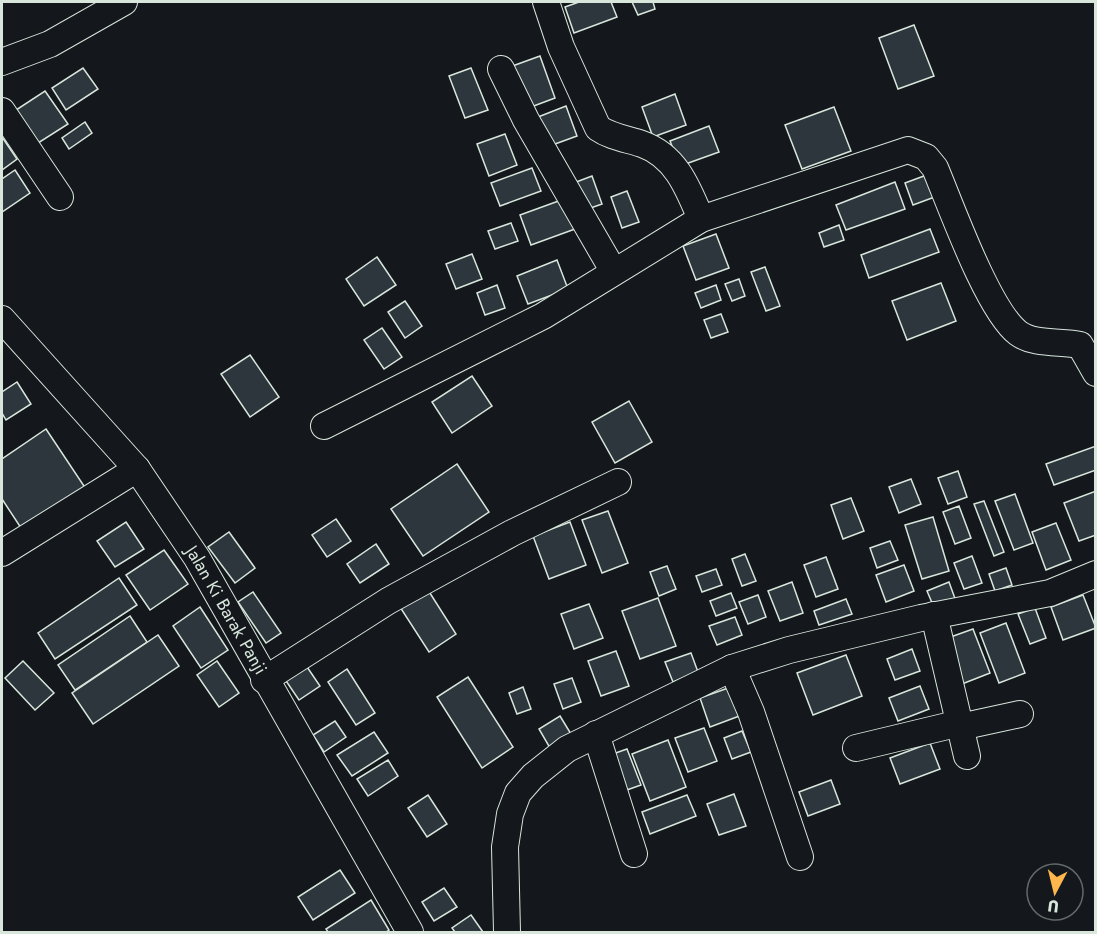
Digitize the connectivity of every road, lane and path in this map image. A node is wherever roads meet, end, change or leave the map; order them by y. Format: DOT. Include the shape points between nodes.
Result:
graph roads {
  1 [pos="124,2"];
  2 [pos="546,2"];
  3 [pos="2,62"];
  4 [pos="501,69"];
  5 [pos="2,111"];
  6 [pos="60,197"];
  7 [pos="702,219"];
  8 [pos="614,272"];
  9 [pos="2,319"];
  10 [pos="1095,372"];
  11 [pos="324,426"];
  12 [pos="137,469"];
  13 [pos="618,482"];
  14 [pos="2,554"];
  15 [pos="1095,574"];
  16 [pos="934,615"];
  17 [pos="732,668"];
  18 [pos="264,680"];
  19 [pos="1020,714"];
  20 [pos="960,725"];
  21 [pos="596,734"];
  22 [pos="856,748"];
  23 [pos="967,756"];
  24 [pos="634,854"];
  25 [pos="800,857"];
  26 [pos="410,933"];
  27 [pos="507,933"];
  1 -- 3 [label="street" via="50,44"];
  2 -- 7 [label="street" via="561,47 598,128 660,153 684,177"];
  4 -- 8 [label="street"];
  5 -- 6 [label="street"];
  7 -- 8 [label="street"];
  7 -- 10 [label="street" via="908,150 917,152 935,168 981,277 1007,321 1018,334 1080,345"];
  8 -- 11 [label="street" via="543,316"];
  9 -- 12 [label="street, Jalan Ki Barak Panji"];
  12 -- 14 [label="street"];
  12 -- 18 [label="street, Jalan Ki Barak Panji" via="197,558"];
  13 -- 18 [label="street" via="512,533 388,601"];
  15 -- 16 [label="street" via="1050,593"];
  16 -- 17 [label="street"];
  16 -- 20 [label="street"];
  17 -- 21 [label="street"];
  17 -- 25 [label="street"];
  18 -- 26 [label="street, Jalan Ki Barak Panji"];
  19 -- 20 [label="street"];
  20 -- 22 [label="street"];
  20 -- 23 [label="street"];
  21 -- 24 [label="street"];
  21 -- 27 [label="street" via="567,749 518,793 505,847"];
}
